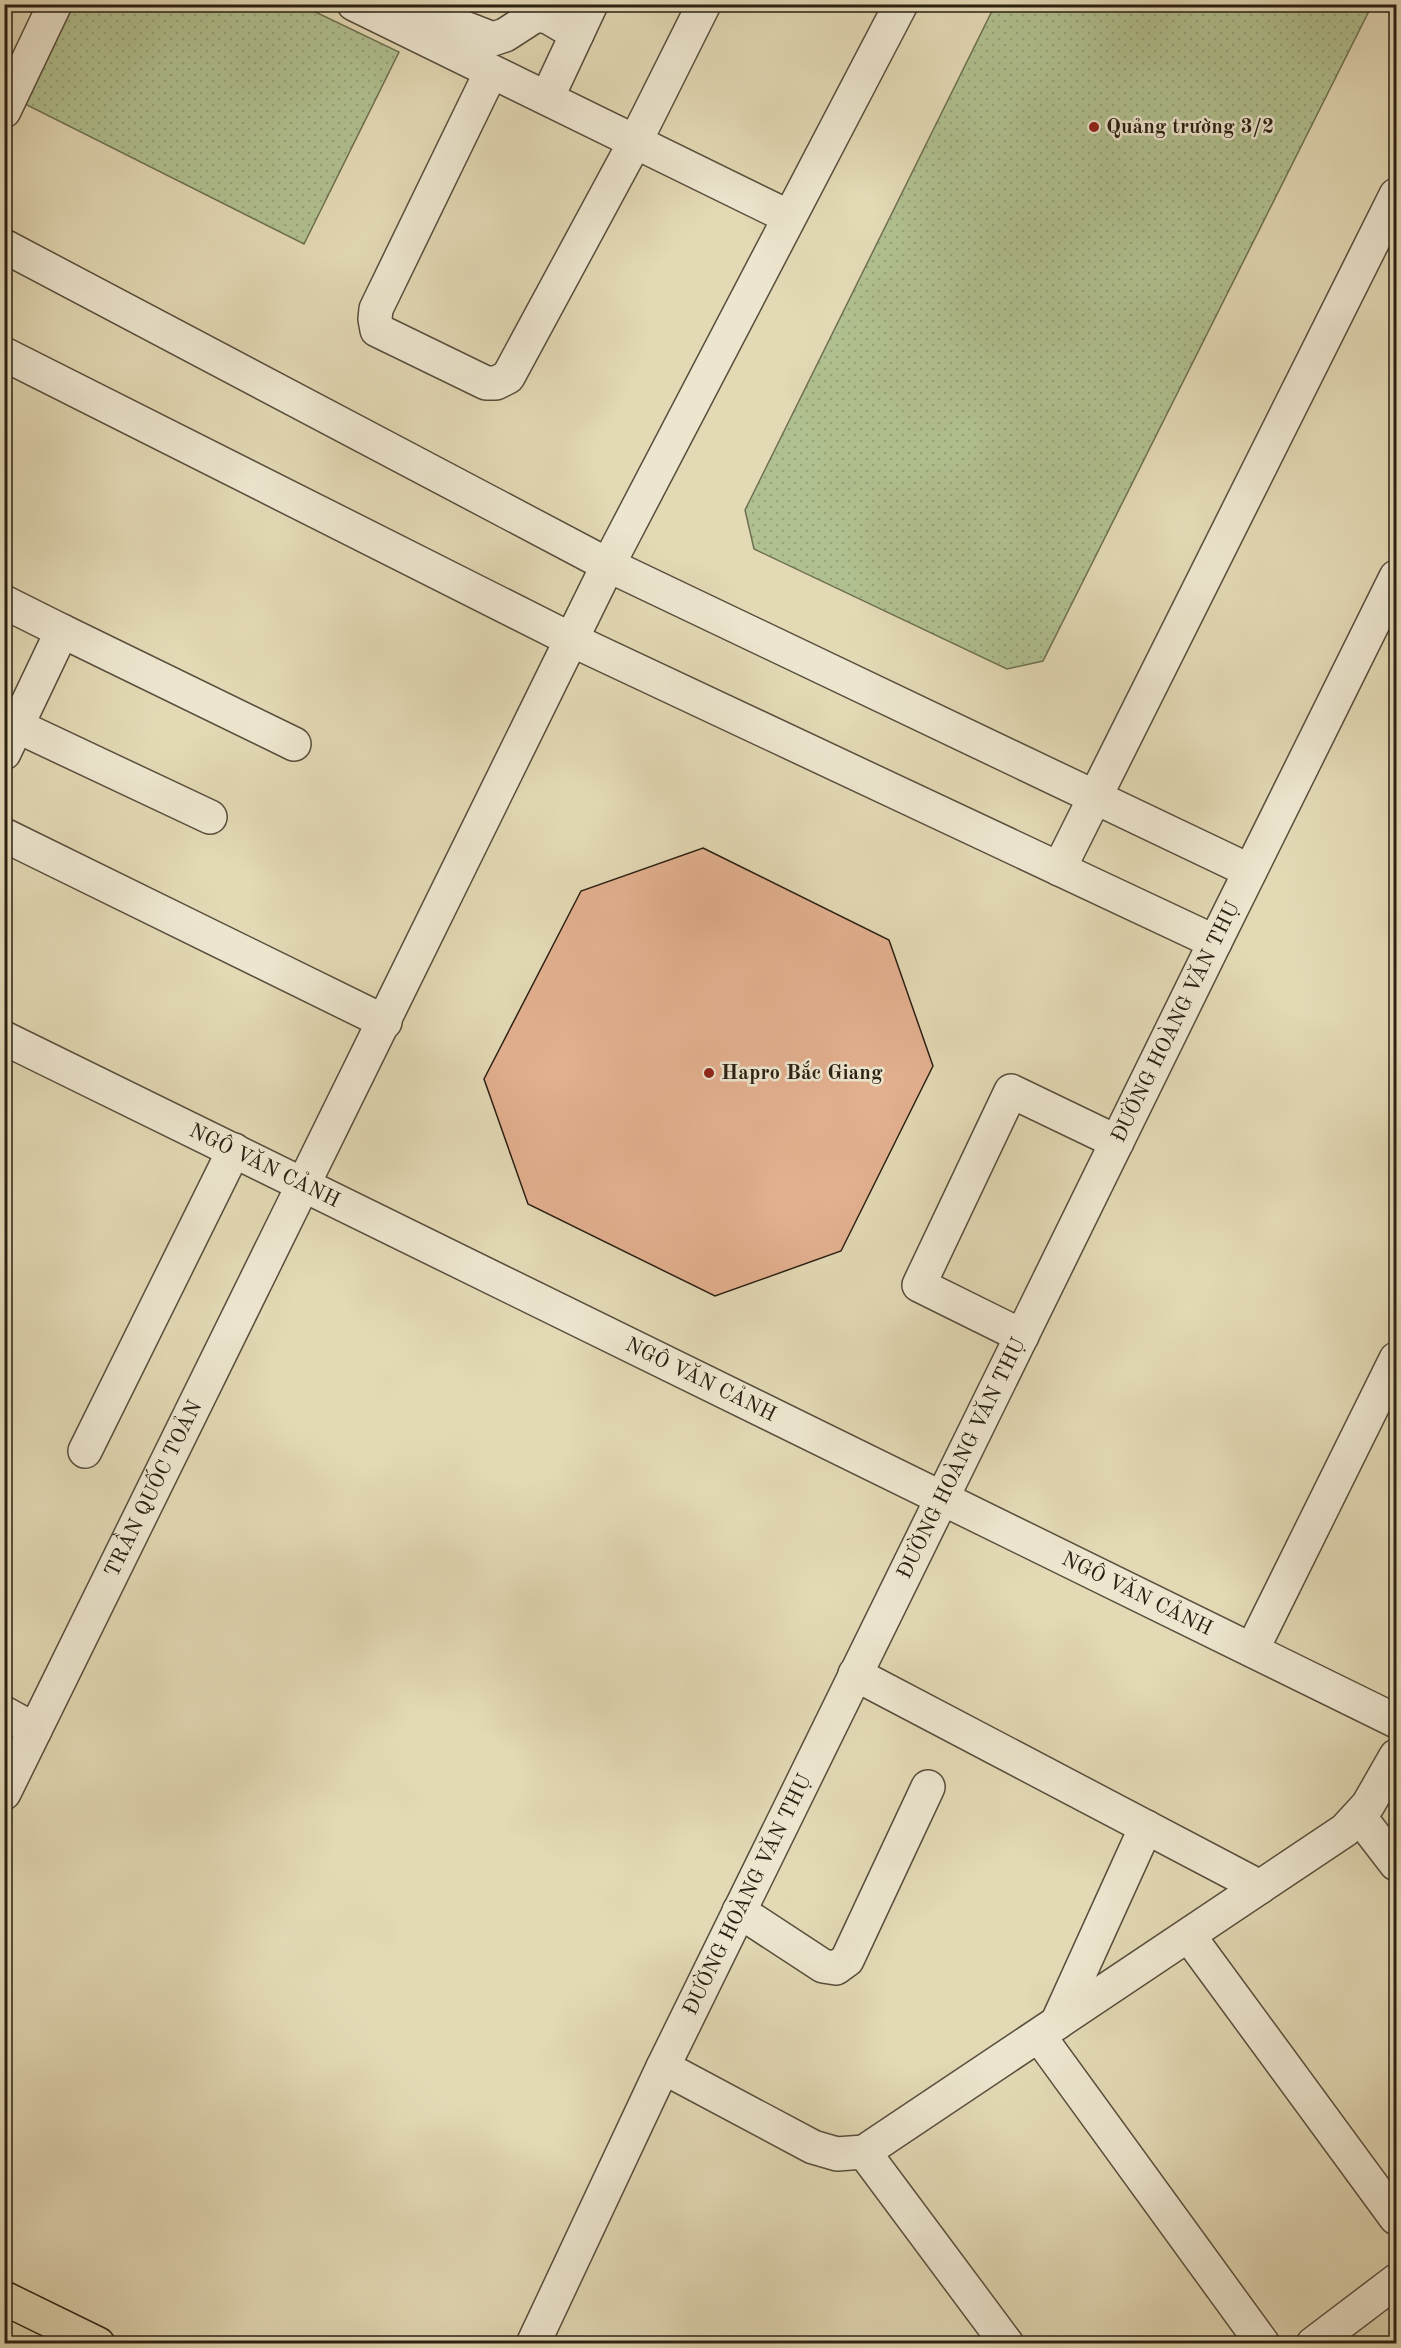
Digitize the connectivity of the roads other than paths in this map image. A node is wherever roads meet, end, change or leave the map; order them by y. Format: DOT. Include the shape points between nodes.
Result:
graph roads {
  1 [pos="55,4"];
  2 [pos="354,4"];
  3 [pos="591,4"];
  4 [pos="704,4"];
  5 [pos="901,4"];
  6 [pos="434,23"];
  7 [pos="577,34"];
  8 [pos="491,72"];
  9 [pos="547,98"];
  10 [pos="4,111"];
  11 [pos="636,140"];
  12 [pos="1396,195"];
  13 [pos="789,217"];
  14 [pos="4,246"];
  15 [pos="1385,246"];
  16 [pos="4,354"];
  17 [pos="608,565"];
  18 [pos="1396,578"];
  19 [pos="4,602"];
  20 [pos="62,631"];
  21 [pos="572,640"];
  22 [pos="9,733"];
  23 [pos="294,744"];
  24 [pos="1095,797"];
  25 [pos="210,817"];
  26 [pos="4,836"];
  27 [pos="1059,869"];
  28 [pos="1250,871"];
  29 [pos="1215,942"];
  30 [pos="385,1022"];
  31 [pos="4,1038"];
  32 [pos="1117,1142"];
  33 [pos="234,1150"];
  34 [pos="304,1185"];
  35 [pos="1022,1336"];
  36 [pos="1393,1376"];
  37 [pos="85,1451"];
  38 [pos="942,1498"];
  39 [pos="1252,1650"];
  40 [pos="855,1674"];
  41 [pos="4,1713"];
  42 [pos="1396,1721"];
  43 [pos="35,1730"];
  44 [pos="1396,1756"];
  45 [pos="927,1786"];
  46 [pos="4,1793"];
  47 [pos="1359,1816"];
  48 [pos="1146,1827"];
  49 [pos="1396,1864"];
  50 [pos="1260,1887"];
  51 [pos="739,1911"];
  52 [pos="1189,1936"];
  53 [pos="1048,2030"];
  54 [pos="663,2067"];
  55 [pos="864,2152"];
  56 [pos="1396,2218"];
  57 [pos="1396,2281"];
  58 [pos="4,2298"];
  59 [pos="98,2343"];
  60 [pos="533,2343"];
  61 [pos="1007,2343"];
  62 [pos="1263,2343"];
  63 [pos="1313,2343"];
  1 -- 10 [label="street"];
  2 -- 6 [label="street"];
  3 -- 7 [label="street"];
  4 -- 11 [label="street"];
  5 -- 13 [label="street, TRẦN QUỐC TOẢN"];
  6 -- 7 [label="street" via="493,39 536,15 548,17"];
  6 -- 8 [label="street"];
  7 -- 9 [label="street"];
  8 -- 9 [label="street"];
  8 -- 11 [label="street" via="376,309 375,319 377,330 486,383 508,377"];
  9 -- 11 [label="street"];
  11 -- 13 [label="street"];
  12 -- 15 [label="street"];
  13 -- 17 [label="street, TRẦN QUỐC TOẢN"];
  14 -- 17 [label="street"];
  15 -- 24 [label="street"];
  16 -- 21 [label="street"];
  17 -- 21 [label="street, TRẦN QUỐC TOẢN"];
  17 -- 24 [label="street"];
  18 -- 28 [label="street, ĐƯỜNG HOÀNG VĂN THỤ"];
  19 -- 20 [label="street"];
  20 -- 22 [label="street"];
  20 -- 23 [label="street"];
  21 -- 27 [label="street"];
  21 -- 30 [label="street, TRẦN QUỐC TOẢN"];
  22 -- 25 [label="street"];
  24 -- 27 [label="street"];
  24 -- 28 [label="street"];
  26 -- 30 [label="street"];
  27 -- 29 [label="street"];
  28 -- 29 [label="street, ĐƯỜNG HOÀNG VĂN THỤ"];
  29 -- 32 [label="street, ĐƯỜNG HOÀNG VĂN THỤ"];
  30 -- 34 [label="street, TRẦN QUỐC TOẢN"];
  31 -- 33 [label="street, NGÔ VĂN CẢNH"];
  32 -- 35 [label="street, ĐƯỜNG HOÀNG VĂN THỤ"];
  32 -- 35 [label="street" via="1011,1091 919,1285"];
  33 -- 34 [label="street, NGÔ VĂN CẢNH"];
  33 -- 37 [label="street"];
  34 -- 38 [label="street, NGÔ VĂN CẢNH"];
  34 -- 43 [label="street, TRẦN QUỐC TOẢN"];
  35 -- 38 [label="street, ĐƯỜNG HOÀNG VĂN THỤ"];
  36 -- 39 [label="street"];
  38 -- 39 [label="street, NGÔ VĂN CẢNH"];
  38 -- 40 [label="street, ĐƯỜNG HOÀNG VĂN THỤ"];
  39 -- 42 [label="street, NGÔ VĂN CẢNH"];
  40 -- 48 [label="street"];
  40 -- 51 [label="street, ĐƯỜNG HOÀNG VĂN THỤ"];
  41 -- 43 [label="street"];
  43 -- 46 [label="street, TRẦN QUỐC TOẢN"];
  44 -- 47 [label="street"];
  45 -- 51 [label="street" via="847,1960 836,1968 823,1966"];
  47 -- 49 [label="street"];
  47 -- 50 [label="street" via="1345,1830"];
  48 -- 50 [label="street"];
  48 -- 53 [label="street"];
  50 -- 52 [label="street"];
  51 -- 54 [label="street, ĐƯỜNG HOÀNG VĂN THỤ"];
  52 -- 53 [label="street"];
  52 -- 56 [label="street"];
  53 -- 55 [label="street"];
  53 -- 62 [label="street"];
  54 -- 55 [label="street" via="813,2147 837,2154"];
  54 -- 60 [label="street, ĐƯỜNG HOÀNG VĂN THỤ"];
  55 -- 61 [label="street"];
  57 -- 63 [label="street"];
  58 -- 59 [label="main road"];
}
